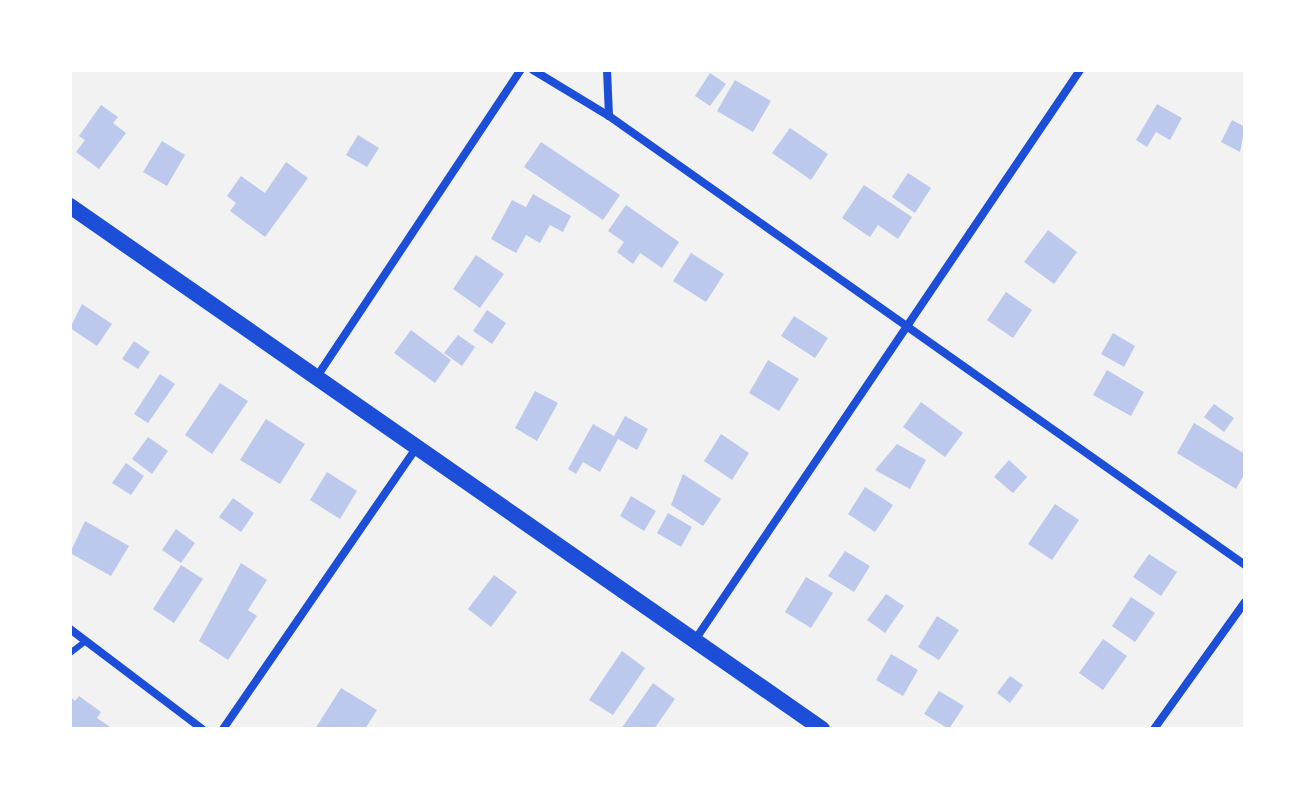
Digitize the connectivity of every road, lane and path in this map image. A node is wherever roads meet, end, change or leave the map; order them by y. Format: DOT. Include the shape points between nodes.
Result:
graph roads {
  1 [pos="521,70"];
  2 [pos="533,70"];
  3 [pos="607,70"];
  4 [pos="1080,70"];
  5 [pos="609,116"];
  6 [pos="70,206"];
  7 [pos="905,326"];
  8 [pos="315,379"];
  9 [pos="417,446"];
  10 [pos="1245,565"];
  11 [pos="1245,602"];
  12 [pos="70,629"];
  13 [pos="695,640"];
  14 [pos="86,641"];
  15 [pos="70,653"];
  16 [pos="202,729"];
  17 [pos="223,729"];
  18 [pos="822,729"];
  19 [pos="1154,729"];
  1 -- 8 [label="street"];
  2 -- 5 [label="street"];
  3 -- 5 [label="street"];
  4 -- 7 [label="street"];
  5 -- 7 [label="street"];
  6 -- 8 [label="main road"];
  7 -- 10 [label="street"];
  7 -- 13 [label="street"];
  8 -- 9 [label="main road"];
  9 -- 13 [label="main road"];
  9 -- 17 [label="street"];
  11 -- 19 [label="street"];
  12 -- 14 [label="street"];
  13 -- 18 [label="main road"];
  14 -- 15 [label="lane"];
  14 -- 16 [label="street"];
}
